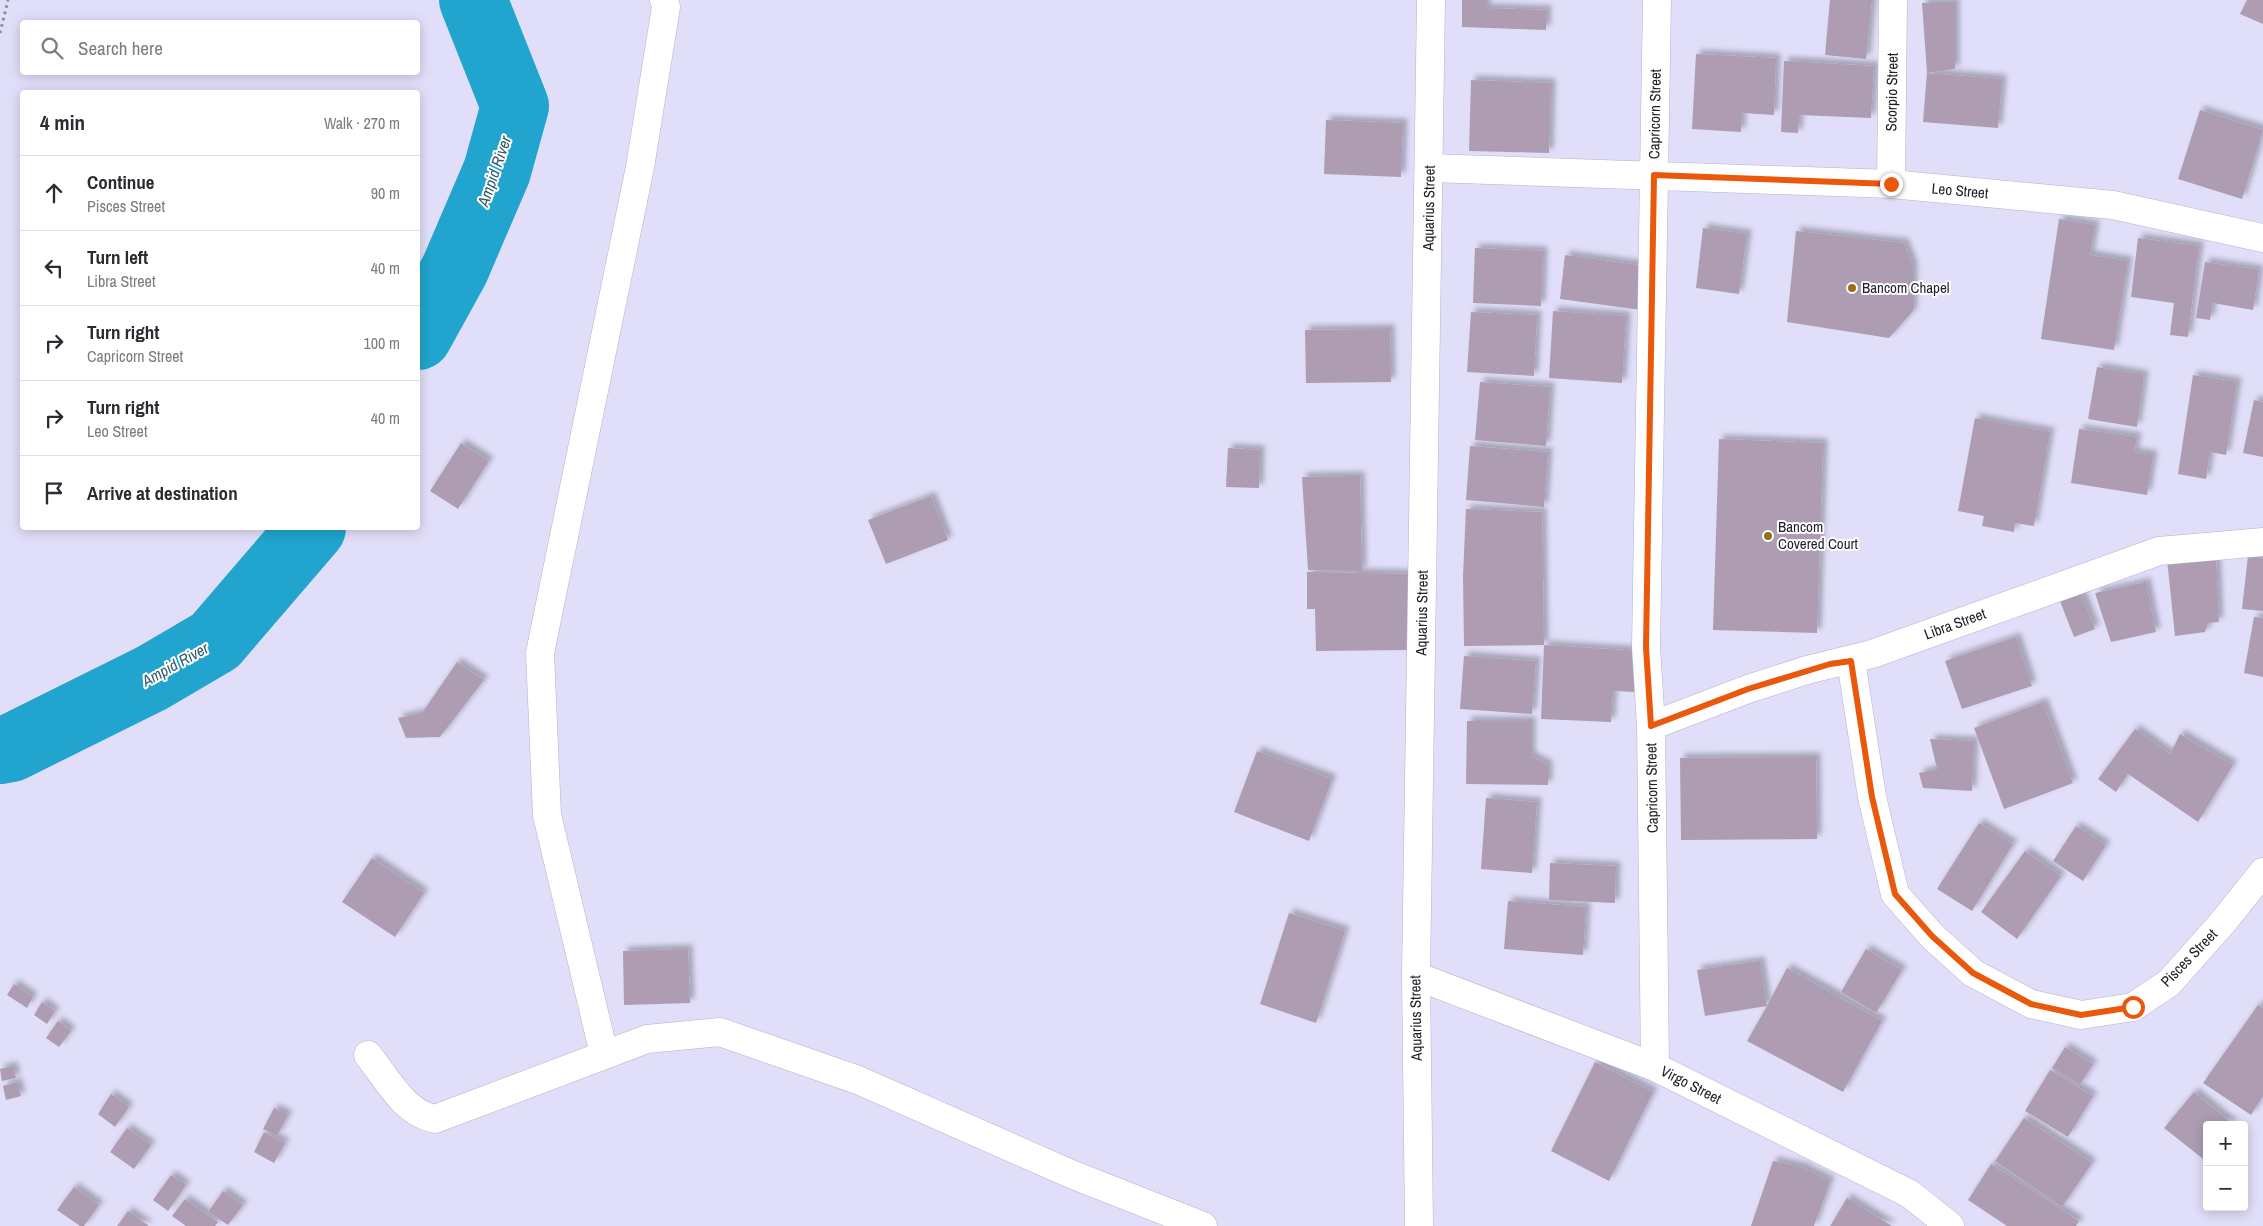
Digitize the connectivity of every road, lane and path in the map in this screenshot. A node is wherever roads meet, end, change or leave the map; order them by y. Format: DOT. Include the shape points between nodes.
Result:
graph roads {
  1 [pos="8,0"];
  2 [pos="664,0"];
  3 [pos="1430,0"];
  4 [pos="1657,0"];
  5 [pos="1893,0"];
  6 [pos="0,33"];
  7 [pos="1430,168"];
  8 [pos="1654,175"];
  9 [pos="1891,184"];
  10 [pos="2263,238"];
  11 [pos="2263,542"];
  12 [pos="1851,661"];
  13 [pos="1651,726"];
  14 [pos="2263,872"];
  15 [pos="1416,976"];
  16 [pos="604,1054"];
  17 [pos="368,1055"];
  18 [pos="1655,1067"];
  19 [pos="1203,1226"];
  20 [pos="1419,1226"];
  21 [pos="1950,1226"];
  1 -- 6 [label="path"];
  2 -- 16 [label="street" via="666,7 640,167 540,653 547,815"];
  3 -- 7 [label="street, Aquarius Street"];
  4 -- 8 [label="street, Capricorn Street"];
  5 -- 9 [label="street, Scorpio Street"];
  7 -- 8 [label="street, Leo Street"];
  7 -- 15 [label="street, Aquarius Street"];
  8 -- 9 [label="street, Leo Street"];
  8 -- 13 [label="street, Capricorn Street" via="1646,647"];
  9 -- 10 [label="street, Leo Street" via="2113,205"];
  11 -- 12 [label="street, Libra Street" via="2159,551"];
  12 -- 13 [label="street, Libra Street" via="1830,664 1748,689"];
  12 -- 14 [label="street, Pisces Street" via="1872,797 1895,894 1932,936 1973,973 2031,1004 2081,1015 2133,1007 2169,983"];
  13 -- 18 [label="street, Capricorn Street"];
  15 -- 18 [label="street, Virgo Street"];
  15 -- 20 [label="street, Aquarius Street"];
  16 -- 17 [label="street" via="435,1119 410,1109"];
  16 -- 19 [label="street" via="647,1039 720,1032 858,1080 1071,1174"];
  18 -- 21 [label="street, Virgo Street" via="1910,1194"];
}
